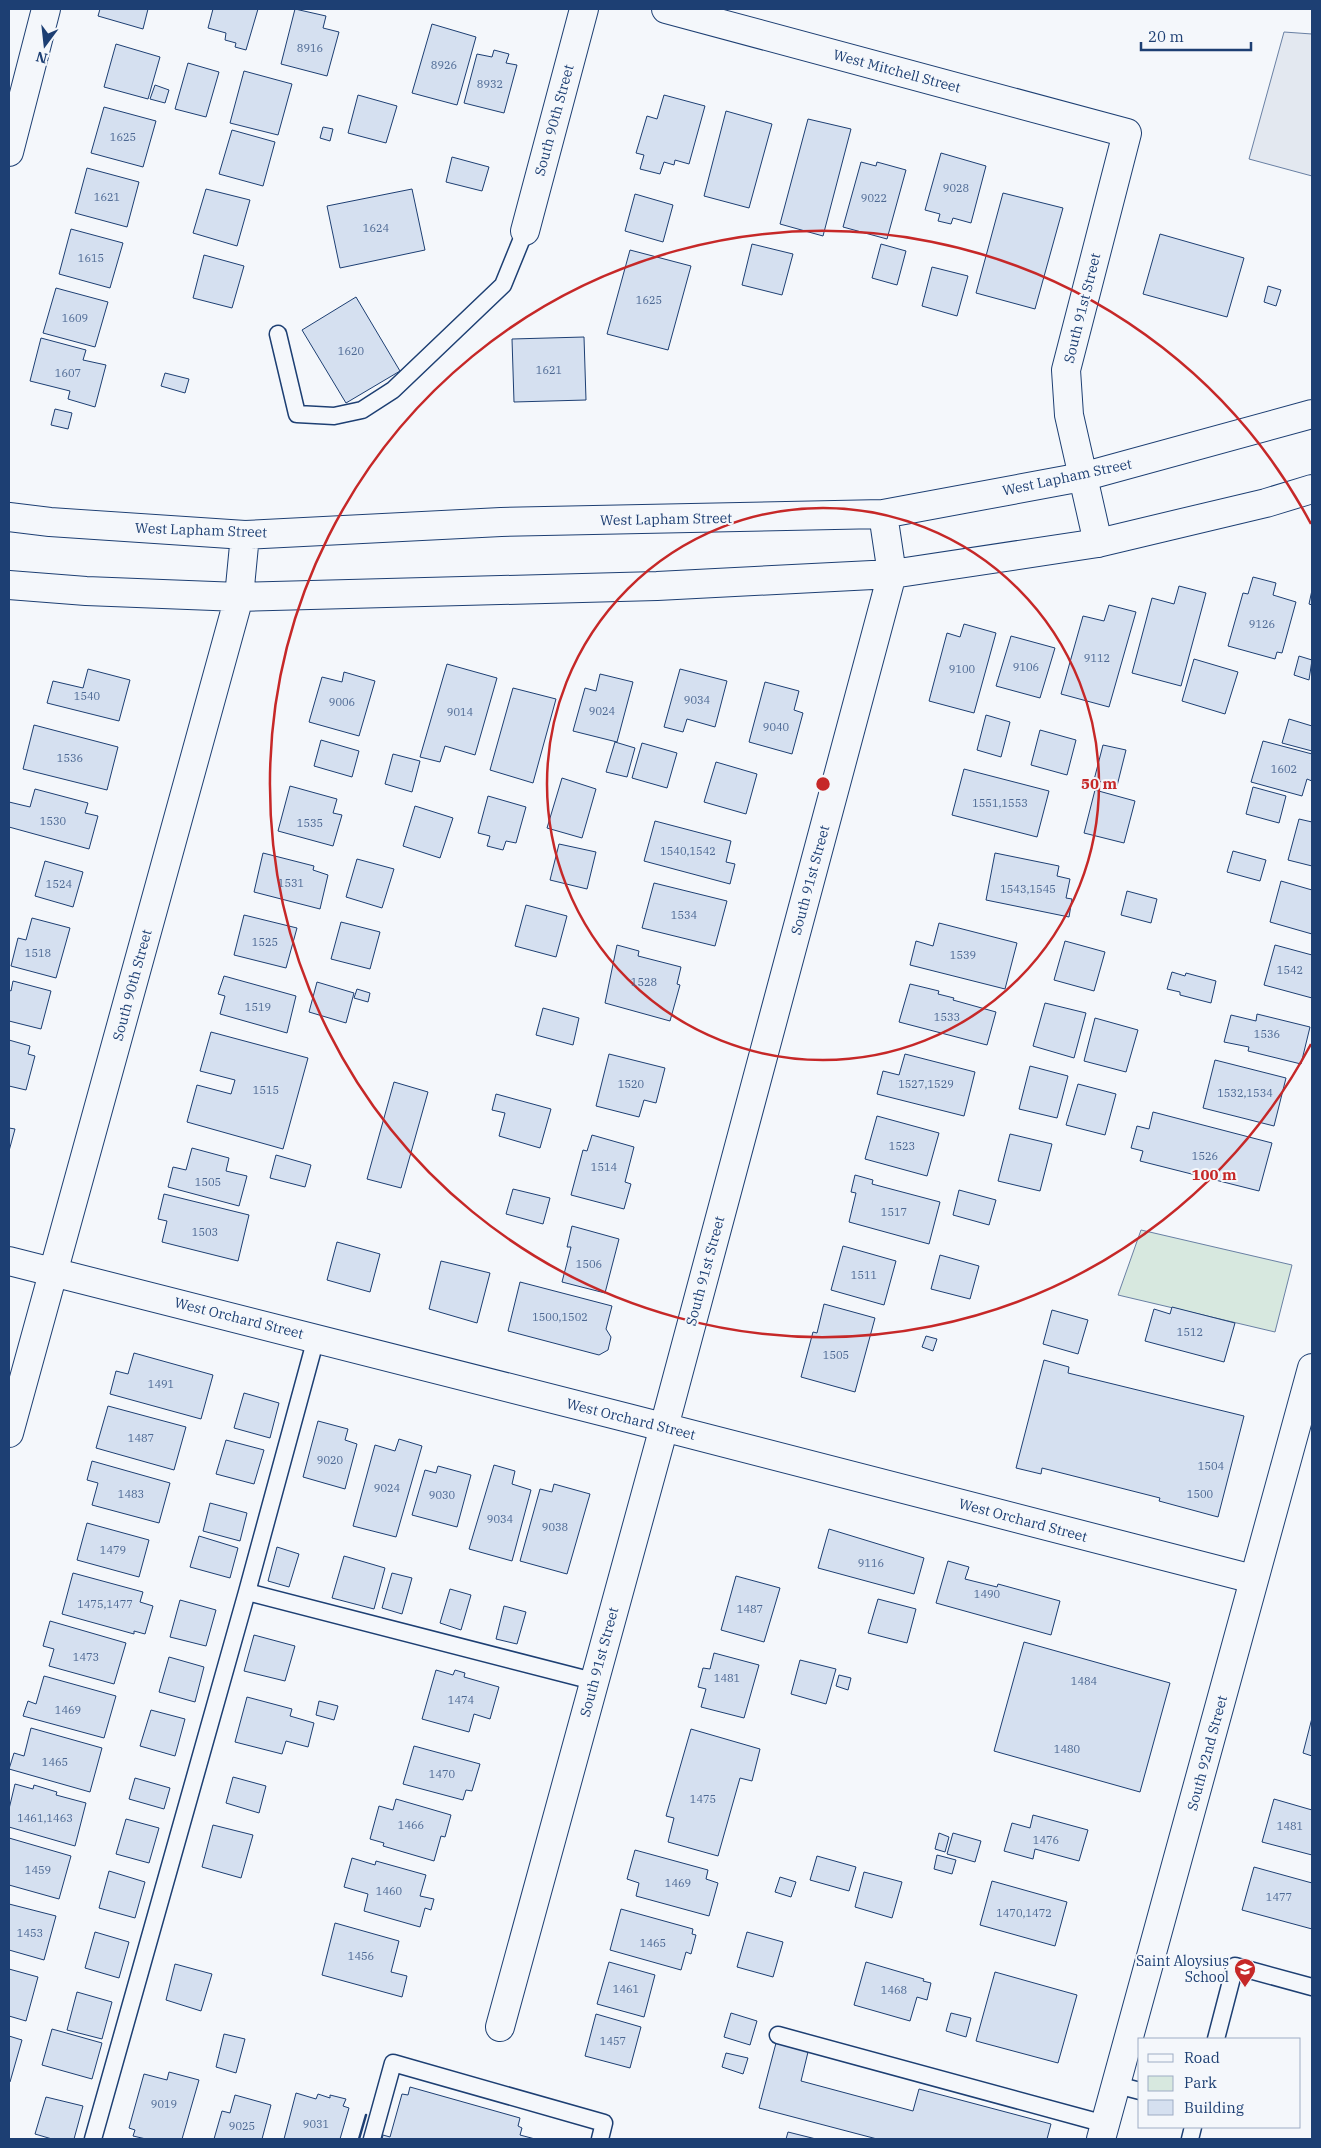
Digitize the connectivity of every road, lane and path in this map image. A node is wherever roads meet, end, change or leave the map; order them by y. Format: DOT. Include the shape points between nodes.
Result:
graph roads {
  1 [pos="46,9"];
  2 [pos="584,9"];
  3 [pos="666,9"];
  4 [pos="1128,133"];
  5 [pos="9,152"];
  6 [pos="525,232"];
  7 [pos="278,334"];
  8 [pos="1312,414"];
  9 [pos="1082,477"];
  10 [pos="1312,489"];
  11 [pos="883,514"];
  12 [pos="9,517"];
  13 [pos="245,534"];
  14 [pos="1098,543"];
  15 [pos="892,574"];
  16 [pos="9,585"];
  17 [pos="240,597"];
  18 [pos="9,1260"];
  19 [pos="53,1272"];
  20 [pos="316,1338"];
  21 [pos="1312,1368"];
  22 [pos="664,1427"];
  23 [pos="9,1433"];
  24 [pos="1253,1579"];
  25 [pos="247,1592"];
  26 [pos="593,1682"];
  27 [pos="1312,1988"];
  28 [pos="500,2027"];
  29 [pos="778,2035"];
  30 [pos="1140,2038"];
  31 [pos="1216,2038"];
  32 [pos="1138,2047"];
  33 [pos="1128,2088"];
  34 [pos="1104,2132"];
  35 [pos="93,2139"];
  36 [pos="372,2139"];
  37 [pos="600,2139"];
  1 -- 5 [label="street"];
  2 -- 6 [label="street, South 90th Street"];
  3 -- 4 [label="street, West Mitchell Street"];
  4 -- 9 [label="street, South 91st Street" via="1066,370 1069,415"];
  6 -- 7 [label="lane" via="504,285 393,390 362,410 334,416 297,414"];
  8 -- 9 [label="street, West Lapham Street"];
  9 -- 11 [label="street, West Lapham Street"];
  9 -- 14 [label="street, South 91st Street"];
  10 -- 14 [label="street"];
  11 -- 13 [label="street, West Lapham Street" via="502,522"];
  11 -- 15 [label="street, South 91st Street"];
  12 -- 13 [label="street, West Lapham Street"];
  13 -- 17 [label="street, South 90th Street"];
  14 -- 15 [label="street"];
  15 -- 17 [label="street" via="657,586"];
  15 -- 22 [label="street, South 91st Street"];
  16 -- 17 [label="street"];
  17 -- 19 [label="street, South 90th Street"];
  18 -- 19 [label="street, West Orchard Street"];
  19 -- 20 [label="street, West Orchard Street"];
  19 -- 23 [label="street, South 90th Street"];
  20 -- 22 [label="street, West Orchard Street"];
  20 -- 25 [label="lane"];
  21 -- 24 [label="street, South 92nd Street"];
  22 -- 24 [label="street, West Orchard Street"];
  22 -- 26 [label="street, South 91st Street"];
  24 -- 30 [label="street, South 92nd Street"];
  25 -- 26 [label="lane"];
  25 -- 35 [label="lane"];
  26 -- 28 [label="street, South 91st Street"];
  27 -- 31 [label="lane" via="1235,1966"];
  29 -- 34 [label="lane"];
  32 -- 33 [label="street, South 92nd Street"];
  33 -- 34 [label="street, South 92nd Street"];
  36 -- 37 [label="lane" via="393,2063 604,2123"];
}
